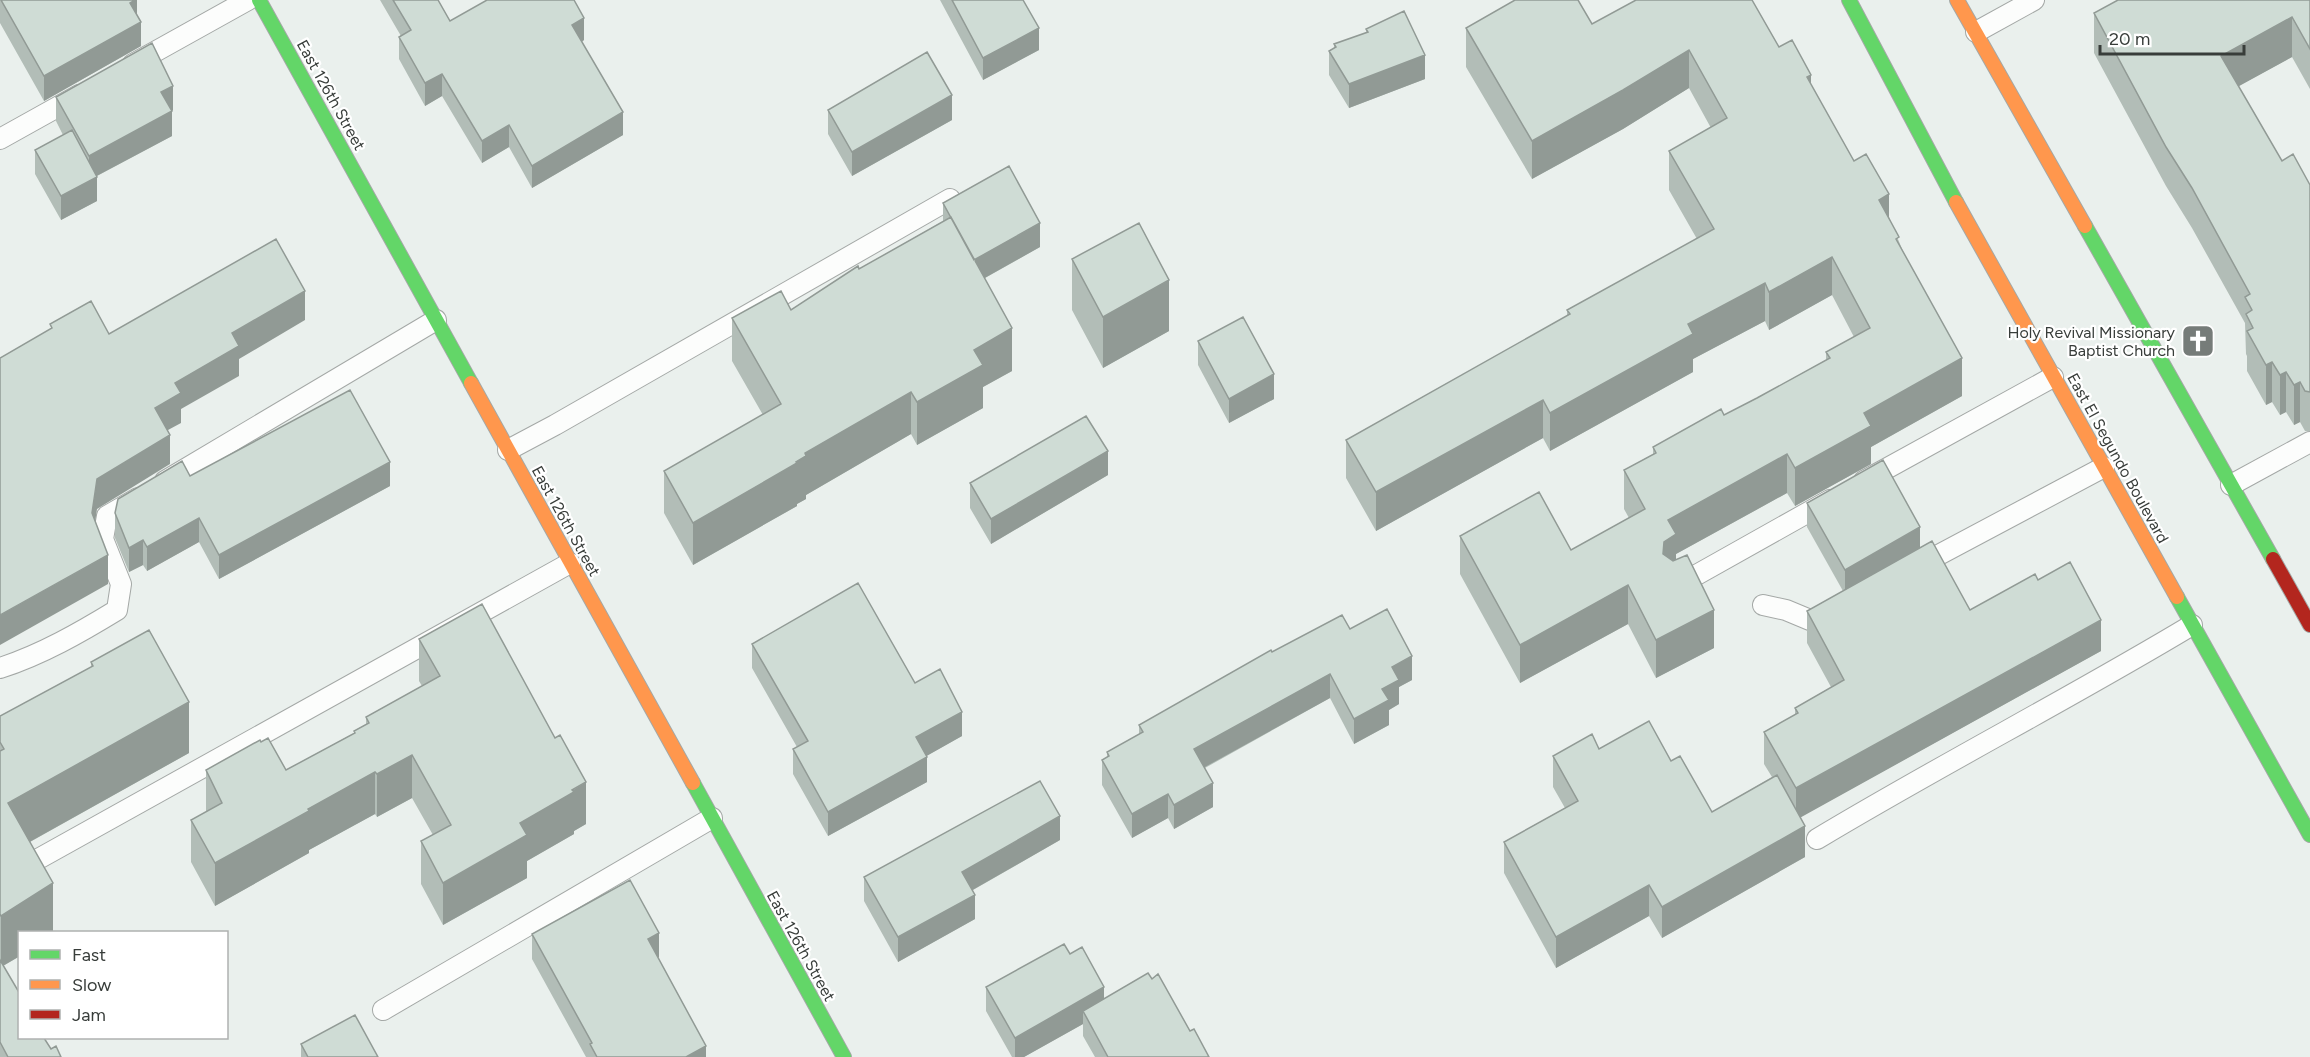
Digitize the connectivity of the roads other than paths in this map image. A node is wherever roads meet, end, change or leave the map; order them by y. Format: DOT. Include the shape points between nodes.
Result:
graph roads {
  1 [pos="248,0"];
  2 [pos="259,0"];
  3 [pos="1849,0"];
  4 [pos="1957,0"];
  5 [pos="2034,0"];
  6 [pos="1976,32"];
  7 [pos="117,74"];
  8 [pos="98,84"];
  9 [pos="0,139"];
  10 [pos="950,199"];
  11 [pos="436,320"];
  12 [pos="2053,377"];
  13 [pos="2310,442"];
  14 [pos="508,450"];
  15 [pos="2104,467"];
  16 [pos="2231,485"];
  17 [pos="570,562"];
  18 [pos="1897,578"];
  19 [pos="1674,587"];
  20 [pos="1762,605"];
  21 [pos="1850,605"];
  22 [pos="2307,613"];
  23 [pos="2192,625"];
  24 [pos="0,668"];
  25 [pos="712,818"];
  26 [pos="2310,835"];
  27 [pos="1817,839"];
  28 [pos="31,863"];
  29 [pos="383,1010"];
  30 [pos="844,1057"];
  1 -- 7 [label="lane"];
  2 -- 11 [label="main road, East 126th Street"];
  3 -- 12 [label="main road, East El Segundo Boulevard"];
  4 -- 6 [label="main road"];
  5 -- 6 [label="lane"];
  6 -- 16 [label="main road"];
  8 -- 9 [label="lane"];
  10 -- 14 [label="lane"];
  11 -- 14 [label="main road, East 126th Street"];
  11 -- 24 [label="lane" via="107,516 103,539 121,584 117,610"];
  12 -- 15 [label="main road, East El Segundo Boulevard"];
  12 -- 19 [label="lane"];
  13 -- 16 [label="lane"];
  14 -- 17 [label="main road, East 126th Street"];
  15 -- 18 [label="lane"];
  15 -- 23 [label="main road, East El Segundo Boulevard"];
  16 -- 22 [label="main road"];
  17 -- 25 [label="main road, East 126th Street"];
  17 -- 28 [label="lane"];
  20 -- 21 [label="lane" via="1810,620 1830,616"];
  23 -- 26 [label="main road, East El Segundo Boulevard"];
  23 -- 27 [label="lane"];
  25 -- 29 [label="lane"];
  25 -- 30 [label="main road, East 126th Street"];
}
